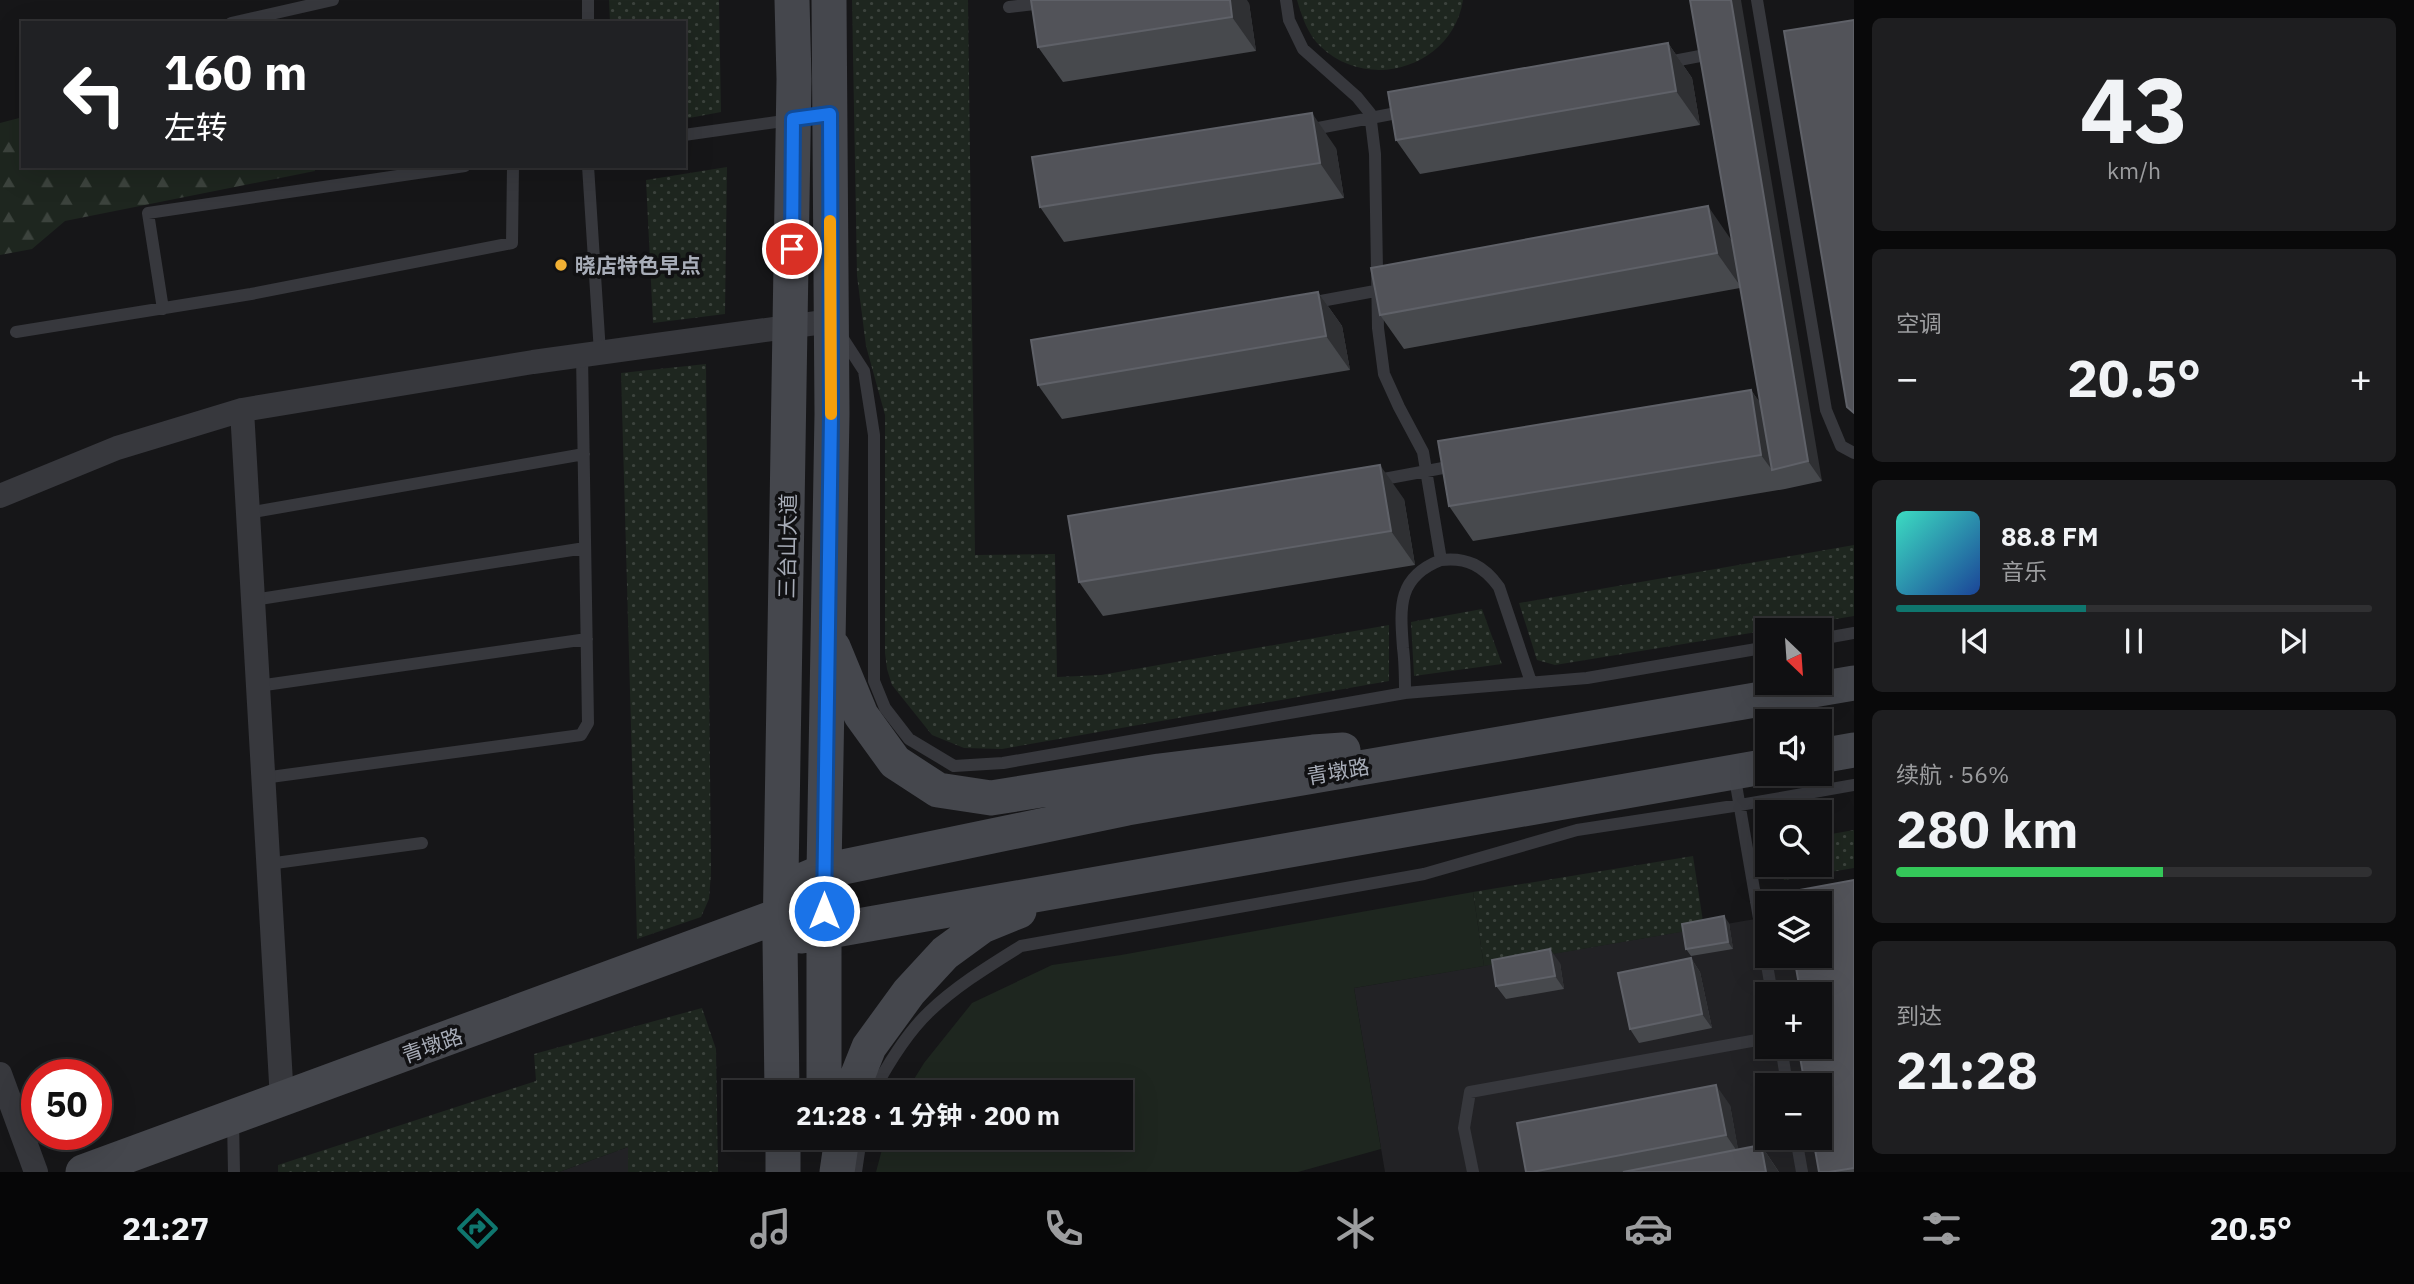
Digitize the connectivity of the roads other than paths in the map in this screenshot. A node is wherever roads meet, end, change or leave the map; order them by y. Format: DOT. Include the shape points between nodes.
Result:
graph roads {
  1 [pos="333,0"];
  2 [pos="588,0"];
  3 [pos="792,0"];
  4 [pos="829,0"];
  5 [pos="1069,0"];
  6 [pos="1286,0"];
  7 [pos="1757,0"];
  8 [pos="1009,8"];
  9 [pos="240,21"];
  10 [pos="588,21"];
  11 [pos="1700,56"];
  12 [pos="1645,66"];
  13 [pos="1426,108"];
  14 [pos="811,117"];
  15 [pos="1371,118"];
  16 [pos="1290,134"];
  17 [pos="686,135"];
  18 [pos="452,168"];
  19 [pos="513,168"];
  20 [pos="587,168"];
  21 [pos="1405,286"];
  22 [pos="1377,291"];
  23 [pos="1298,305"];
  24 [pos="163,309"];
  25 [pos="831,321"];
  26 [pos="790,327"];
  27 [pos="16,332"];
  28 [pos="591,354"];
  29 [pos="242,410"];
  30 [pos="1854,453"];
  31 [pos="584,454"];
  32 [pos="1468,463"];
  33 [pos="1427,471"];
  34 [pos="1360,483"];
  35 [pos="0,496"];
  36 [pos="248,513"];
  37 [pos="585,548"];
  38 [pos="1441,560"];
  39 [pos="253,600"];
  40 [pos="1854,633"];
  41 [pos="828,634"];
  42 [pos="1832,637"];
  43 [pos="587,639"];
  44 [pos="1755,649"];
  45 [pos="1531,682"];
  46 [pos="1854,683"];
  47 [pos="258,686"];
  48 [pos="1405,693"];
  49 [pos="1525,739"];
  50 [pos="1854,750"];
  51 [pos="1832,754"];
  52 [pos="263,778"];
  53 [pos="1747,781"];
  54 [pos="1854,785"];
  55 [pos="422,843"];
  56 [pos="268,864"];
  57 [pos="824,871"];
  58 [pos="1080,887"];
  59 [pos="1755,891"];
  60 [pos="781,914"];
  61 [pos="824,932"];
  62 [pos="1755,1040"];
  63 [pos="0,1074"];
  64 [pos="782,1080"];
  65 [pos="824,1080"];
  66 [pos="856,1080"];
  67 [pos="879,1080"];
  68 [pos="282,1100"];
  69 [pos="233,1119"];
  70 [pos="783,1150"];
  71 [pos="823,1150"];
  72 [pos="840,1150"];
  73 [pos="859,1150"];
  74 [pos="1798,1150"];
  75 [pos="36,1172"];
  76 [pos="83,1172"];
  77 [pos="234,1172"];
  78 [pos="783,1172"];
  79 [pos="823,1172"];
  80 [pos="837,1172"];
  81 [pos="856,1172"];
  82 [pos="1473,1172"];
  83 [pos="1802,1172"];
  1 -- 9 [label="lane"];
  2 -- 10 [label="lane"];
  3 -- 14 [label="main road, 三台山大道"];
  4 -- 14 [label="main road, 三台山大道"];
  5 -- 8 [label="lane"];
  6 -- 15 [label="lane" via="1289,20 1303,49 1357,97"];
  7 -- 30 [label="lane" via="1826,410 1841,446"];
  11 -- 12 [label="lane"];
  13 -- 15 [label="lane"];
  14 -- 17 [label="lane"];
  14 -- 25 [label="main road, 三台山大道"];
  14 -- 26 [label="main road, 三台山大道"];
  15 -- 16 [label="lane"];
  15 -- 22 [label="lane"];
  18 -- 24 [label="lane" via="148,213"];
  19 -- 24 [label="lane" via="512,243"];
  20 -- 28 [label="lane"];
  21 -- 22 [label="lane"];
  22 -- 23 [label="lane"];
  22 -- 33 [label="lane" via="1384,374 1423,452"];
  24 -- 27 [label="lane"];
  25 -- 26 [label="street"];
  25 -- 41 [label="main road, 三台山大道"];
  25 -- 48 [label="lane" via="864,370 874,435 874,681 885,708 909,738 954,766 1003,763"];
  26 -- 28 [label="street"];
  26 -- 60 [label="main road, 三台山大道"];
  28 -- 29 [label="street"];
  28 -- 31 [label="lane"];
  29 -- 35 [label="street" via="117,448"];
  29 -- 36 [label="street"];
  31 -- 36 [label="lane"];
  31 -- 37 [label="lane"];
  32 -- 33 [label="lane"];
  33 -- 34 [label="lane"];
  33 -- 38 [label="lane"];
  36 -- 39 [label="street"];
  37 -- 39 [label="lane"];
  37 -- 43 [label="lane"];
  38 -- 45 [label="lane" via="1477,565 1499,587"];
  38 -- 48 [label="lane" via="1413,577 1405,591 1401,607"];
  39 -- 47 [label="street"];
  40 -- 42 [label="lane"];
  41 -- 49 [label="main road" via="861,715 895,762 939,790 991,798 1313,752"];
  41 -- 57 [label="main road, 三台山大道"];
  43 -- 47 [label="lane"];
  43 -- 52 [label="lane" via="588,723 581,735"];
  44 -- 45 [label="lane" via="1587,678"];
  45 -- 48 [label="lane"];
  46 -- 49 [label="main road, 青墩路"];
  47 -- 52 [label="street"];
  49 -- 57 [label="main road, 青墩路" via="1127,808"];
  50 -- 51 [label="main road"];
  52 -- 56 [label="street"];
  53 -- 54 [label="lane"];
  53 -- 58 [label="main road, 青墩路"];
  53 -- 59 [label="lane"];
  53 -- 67 [label="lane" via="1424,874 1021,946 928,1013"];
  55 -- 56 [label="lane"];
  56 -- 68 [label="street"];
  57 -- 60 [label="main road, 青墩路"];
  57 -- 61 [label="main road, 三台山大道"];
  58 -- 61 [label="main road, 青墩路"];
  58 -- 66 [label="main road" via="982,926 945,953 869,1047"];
  60 -- 61 [label="main road, 青墩路"];
  60 -- 64 [label="main road, 三台山大道"];
  60 -- 68 [label="main road, 青墩路"];
  61 -- 65 [label="main road, 三台山大道"];
  62 -- 82 [label="lane" via="1470,1092 1464,1128"];
  63 -- 75 [label="street"];
  68 -- 69 [label="main road, 青墩路"];
  69 -- 76 [label="main road, 青墩路"];
  69 -- 77 [label="lane"];
  70 -- 78 [label="main road"];
  71 -- 79 [label="main road"];
  72 -- 80 [label="main road"];
  73 -- 81 [label="lane"];
  74 -- 83 [label="lane"];
}
